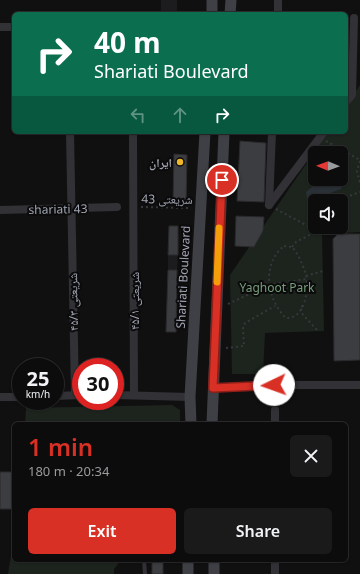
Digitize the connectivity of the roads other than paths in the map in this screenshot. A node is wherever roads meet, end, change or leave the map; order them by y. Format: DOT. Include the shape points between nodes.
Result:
graph roads {
  1 [pos="212,0"];
  2 [pos="231,0"];
  3 [pos="278,0"];
  4 [pos="212,12"];
  5 [pos="230,12"];
  6 [pos="278,12"];
  7 [pos="354,18"];
  8 [pos="0,27"];
  9 [pos="12,27"];
  10 [pos="348,99"];
  11 [pos="70,134"];
  12 [pos="133,134"];
  13 [pos="204,134"];
  14 [pos="224,134"];
  15 [pos="272,134"];
  16 [pos="322,135"];
  17 [pos="71,208"];
  18 [pos="117,208"];
  19 [pos="0,210"];
  20 [pos="77,358"];
  21 [pos="360,385"];
  22 [pos="213,388"];
  23 [pos="134,394"];
  24 [pos="124,395"];
  25 [pos="12,396"];
  26 [pos="0,397"];
  27 [pos="190,397"];
  28 [pos="274,410"];
  29 [pos="191,422"];
  30 [pos="212,422"];
  31 [pos="275,422"];
  32 [pos="144,562"];
  33 [pos="188,562"];
  34 [pos="214,562"];
  35 [pos="275,562"];
  36 [pos="145,574"];
  37 [pos="188,574"];
  38 [pos="214,574"];
  39 [pos="275,574"];
  1 -- 4 [label="main road"];
  2 -- 5 [label="main road"];
  3 -- 6 [label="street"];
  7 -- 10 [label="street" via="352,94"];
  8 -- 9 [label="street"];
  11 -- 17 [label="street, شریعتی ۴۵/۳"];
  12 -- 23 [label="street, شریعتی ۴۵/۱"];
  13 -- 27 [label="main road, Shariati Boulevard"];
  14 -- 22 [label="main road"];
  15 -- 16 [label="street" via="269,205"];
  17 -- 18 [label="street, shariati 43"];
  17 -- 19 [label="street, shariati 43"];
  17 -- 20 [label="street, شریعتی ۴۵/۳"];
  21 -- 22 [label="street"];
  22 -- 30 [label="main road"];
  23 -- 24 [label="street"];
  23 -- 27 [label="street"];
  25 -- 26 [label="street"];
  27 -- 29 [label="main road, Shariati Boulevard"];
  28 -- 31 [label="street"];
  32 -- 36 [label="lane"];
  33 -- 37 [label="main road"];
  34 -- 38 [label="main road"];
  35 -- 39 [label="street"];
}
